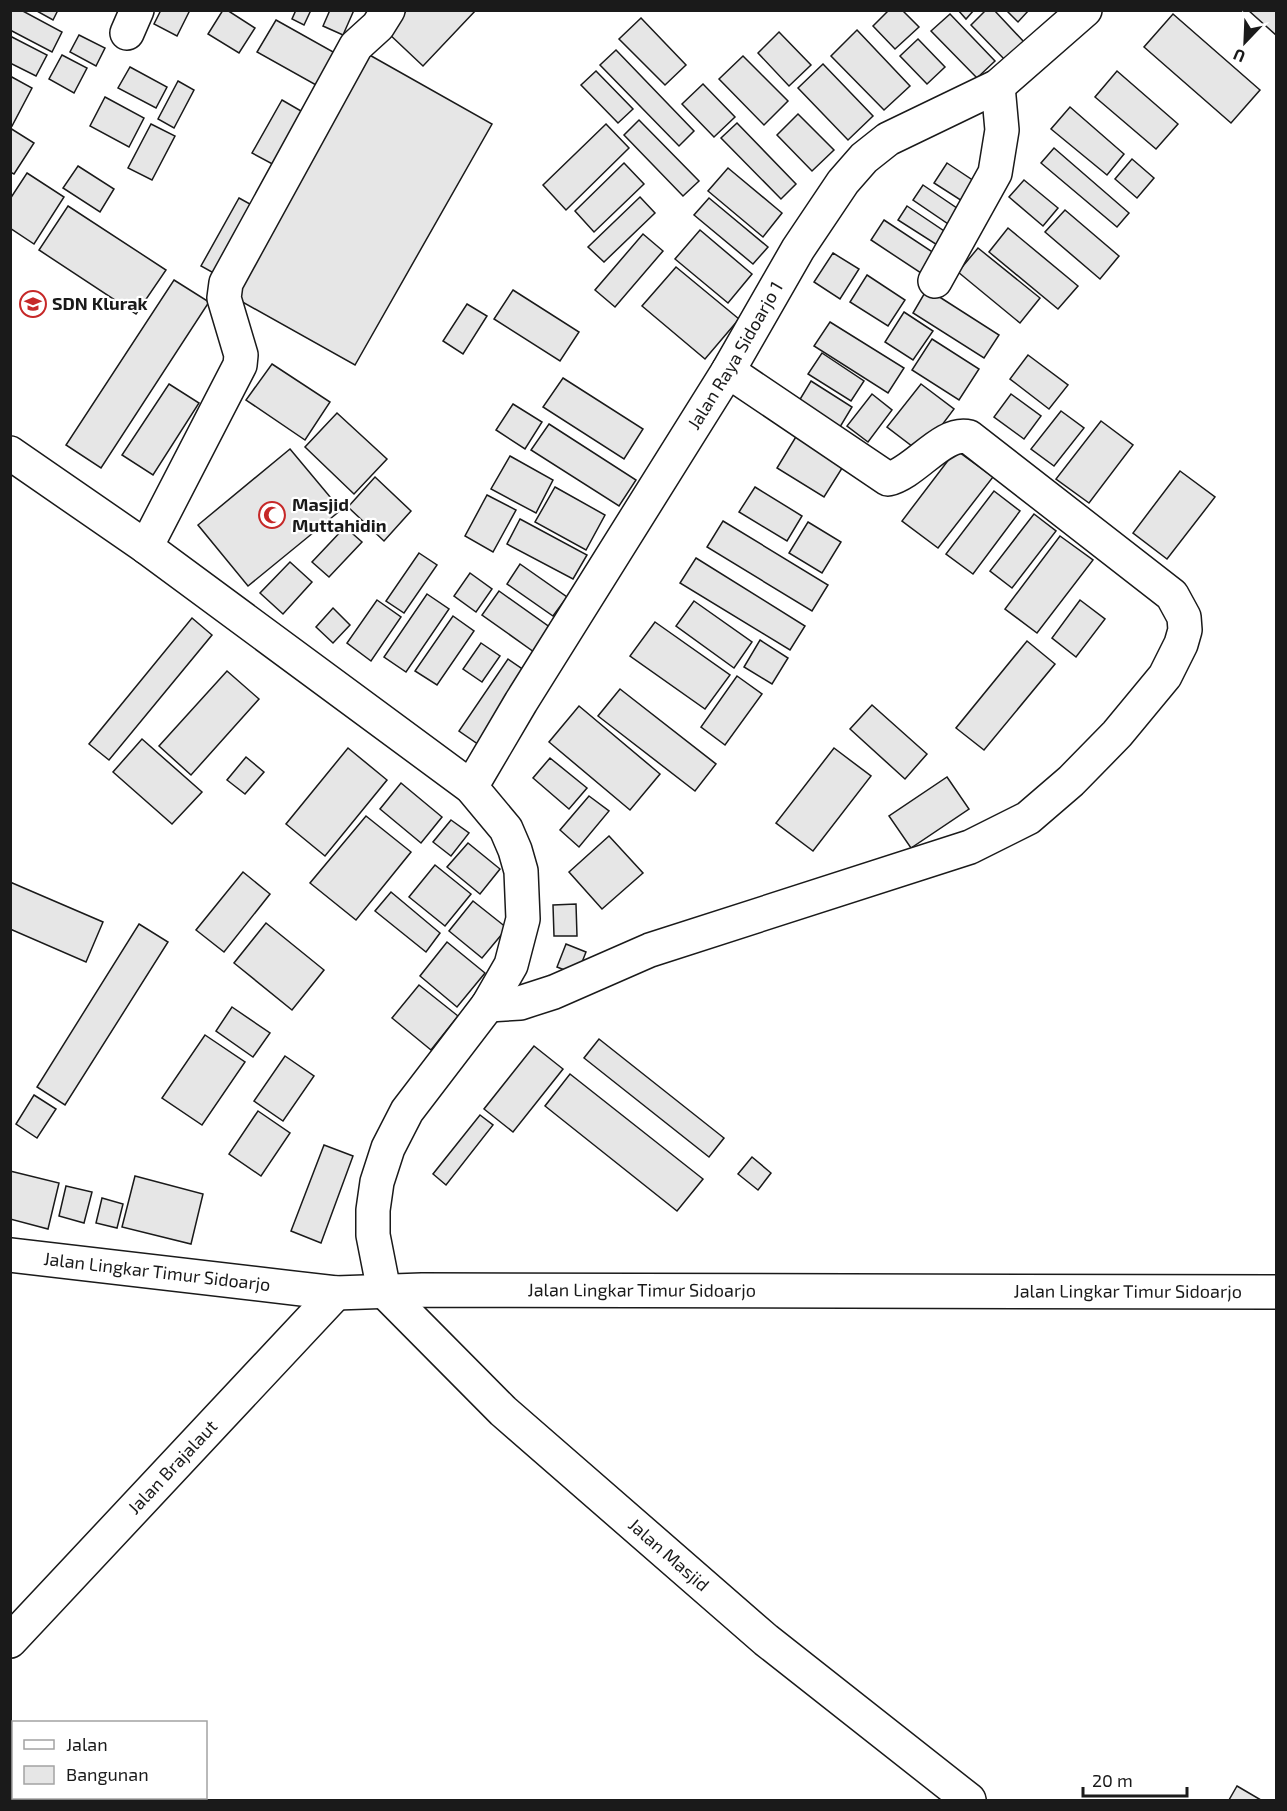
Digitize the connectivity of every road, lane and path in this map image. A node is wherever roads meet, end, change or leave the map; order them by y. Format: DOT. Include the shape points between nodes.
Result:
graph roads {
  1 [pos="388,10"];
  2 [pos="1086,10"];
  3 [pos="998,86"];
  4 [pos="935,281"];
  5 [pos="728,371"];
  6 [pos="10,453"];
  7 [pos="146,547"];
  8 [pos="471,787"];
  9 [pos="488,1005"];
  10 [pos="10,1255"];
  11 [pos="384,1291"];
  12 [pos="1276,1292"];
  13 [pos="336,1293"];
  14 [pos="10,1641"];
  15 [pos="969,1800"];
  1 -- 7 [label="street" via="378,26 356,46 226,283 224,298 241,355 240,365"];
  2 -- 3 [label="street, Jalan Raya Sidoarjo 1"];
  3 -- 4 [label="street" via="1002,130 995,173"];
  3 -- 5 [label="street, Jalan Raya Sidoarjo 1" via="888,139 864,158 798,249"];
  5 -- 8 [label="street, Jalan Raya Sidoarjo 1"];
  5 -- 9 [label="street" via="888,479 909,470 953,437 969,437 1172,595 1184,617 1181,644 1165,676 1117,734 1071,782 1028,818 970,847 650,950 554,992 520,1003"];
  6 -- 7 [label="street"];
  7 -- 8 [label="street"];
  8 -- 9 [label="street" via="506,829 515,850 523,893 519,940 511,965"];
  9 -- 11 [label="street" via="407,1111 388,1148 373,1210 373,1234"];
  10 -- 13 [label="street, Jalan Lingkar Timur Sidoarjo"];
  11 -- 12 [label="street, Jalan Lingkar Timur Sidoarjo"];
  11 -- 13 [label="street, Jalan Lingkar Timur Sidoarjo"];
  11 -- 15 [label="street, Jalan Masjid" via="511,1419 766,1640"];
  13 -- 14 [label="street, Jalan Brajalaut"];
}
